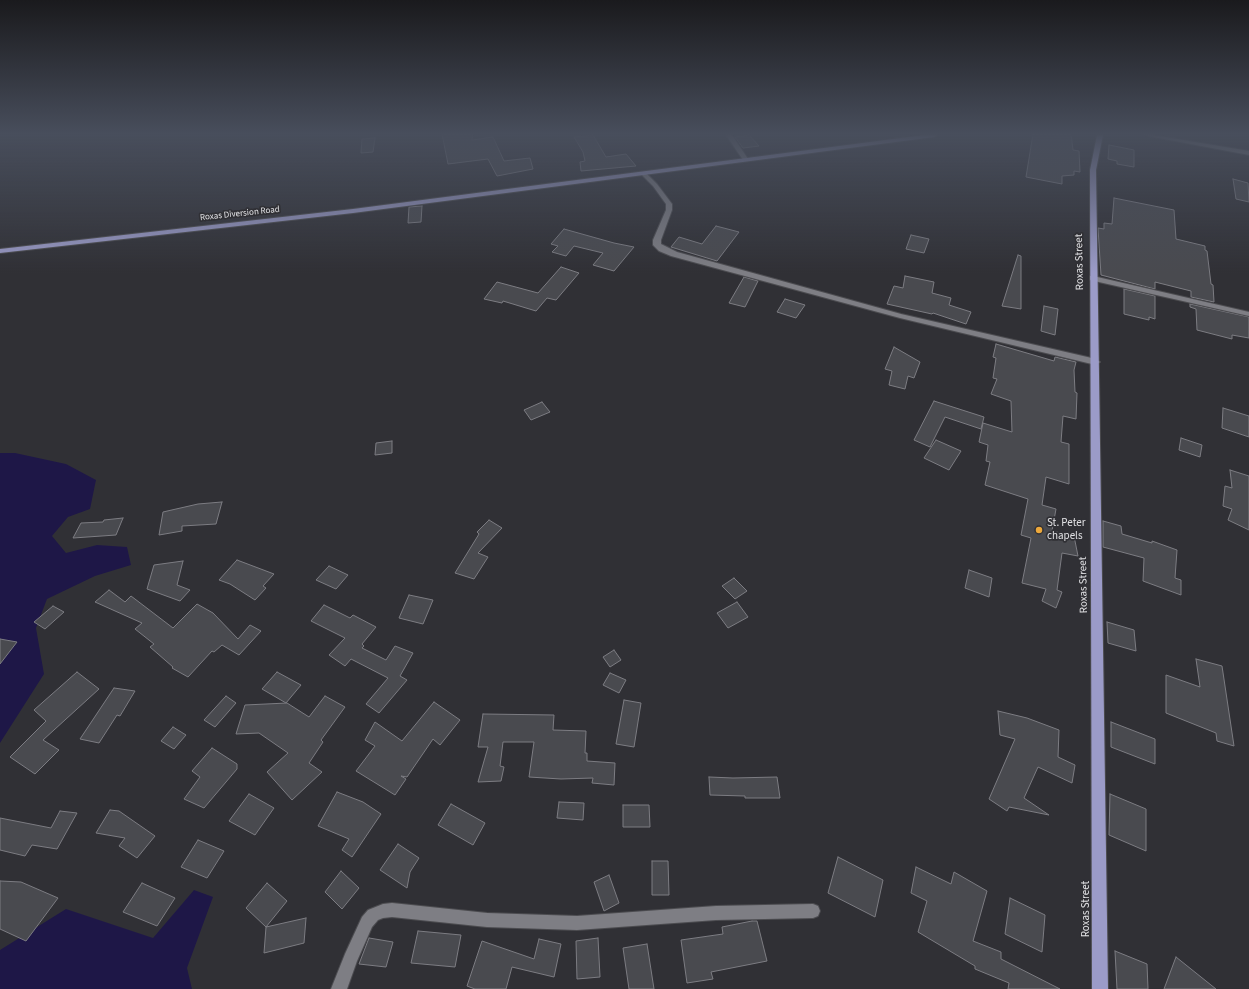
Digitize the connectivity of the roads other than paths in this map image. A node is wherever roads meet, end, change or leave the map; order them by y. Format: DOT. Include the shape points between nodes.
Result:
graph roads {
  1 [pos="581,181"];
  2 [pos="651,181"];
  3 [pos="1093,181"];
  4 [pos="0,251"];
  5 [pos="1093,278"];
  6 [pos="1249,314"];
  7 [pos="1096,362"];
  8 [pos="813,911"];
  9 [pos="339,989"];
  10 [pos="1100,989"];
  1 -- 4 [label="main road, Roxas Diversion Road" via="354,211"];
  2 -- 7 [label="street" via="669,204 657,245 674,254 900,316"];
  3 -- 5 [label="main road, Roxas Street"];
  5 -- 6 [label="street"];
  5 -- 7 [label="main road, Roxas Street"];
  7 -- 10 [label="main road, Roxas Street"];
  8 -- 9 [label="street" via="716,913 577,923 487,920 383,911 373,915 367,922"];
}
